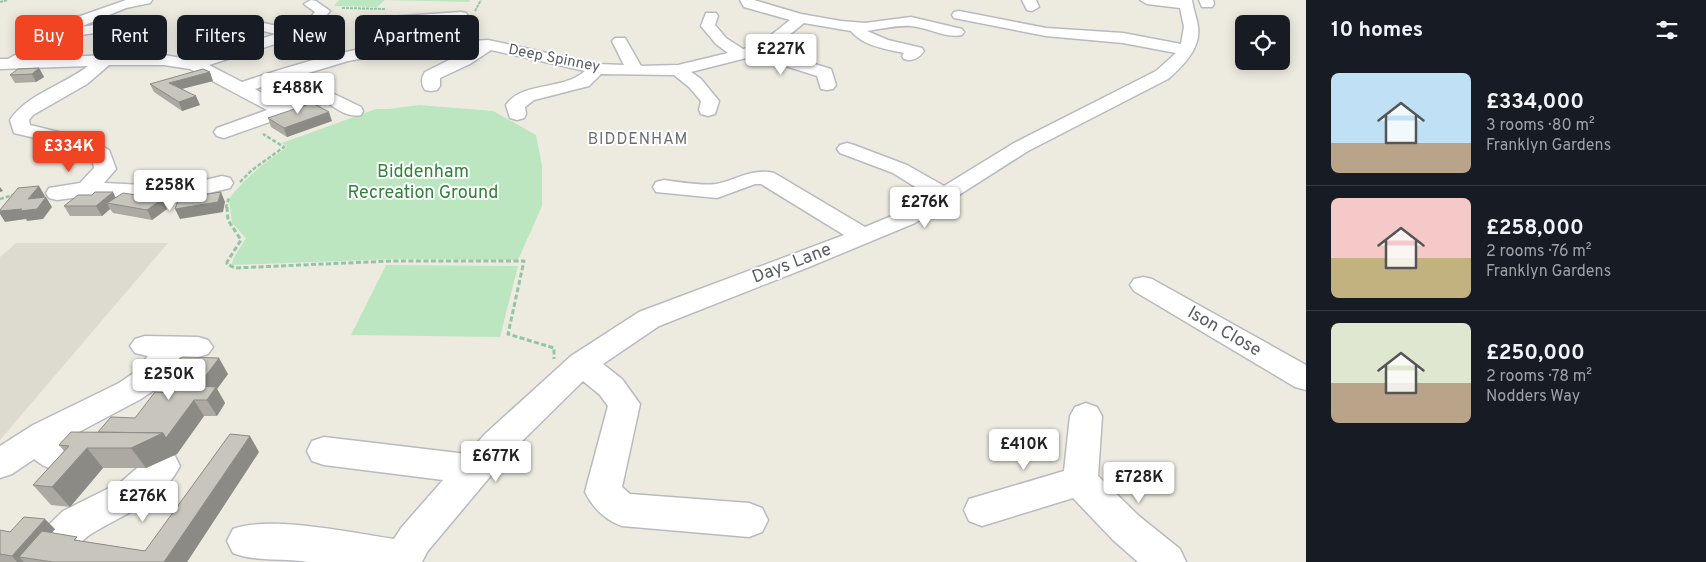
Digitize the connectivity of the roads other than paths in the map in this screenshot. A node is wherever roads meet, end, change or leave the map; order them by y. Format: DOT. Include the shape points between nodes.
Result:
graph roads {
  1 [pos="146,0"];
  2 [pos="747,0"];
  3 [pos="1147,0"];
  4 [pos="117,2"];
  5 [pos="1196,2"];
  6 [pos="342,8"];
  7 [pos="315,15"];
  8 [pos="959,15"];
  9 [pos="711,16"];
  10 [pos="802,18"];
  11 [pos="83,19"];
  12 [pos="855,27"];
  13 [pos="957,32"];
  14 [pos="274,40"];
  15 [pos="620,41"];
  16 [pos="479,45"];
  17 [pos="488,45"];
  18 [pos="1185,50"];
  19 [pos="917,52"];
  20 [pos="748,53"];
  21 [pos="355,55"];
  22 [pos="104,61"];
  23 [pos="5,65"];
  24 [pos="194,65"];
  25 [pos="598,69"];
  26 [pos="678,70"];
  27 [pos="635,71"];
  28 [pos="826,85"];
  29 [pos="431,86"];
  30 [pos="240,88"];
  31 [pos="276,110"];
  32 [pos="708,110"];
  33 [pos="354,111"];
  34 [pos="517,114"];
  35 [pos="224,132"];
  36 [pos="847,149"];
  37 [pos="230,187"];
  38 [pos="664,187"];
  39 [pos="87,189"];
  40 [pos="57,194"];
  41 [pos="944,195"];
  42 [pos="863,236"];
  43 [pos="1143,285"];
  44 [pos="172,347"];
  45 [pos="571,373"];
  46 [pos="1306,379"];
  47 [pos="1086,416"];
  48 [pos="324,451"];
  49 [pos="0,464"];
  50 [pos="163,466"];
  51 [pos="475,470"];
  52 [pos="1080,482"];
  53 [pos="982,510"];
  54 [pos="749,520"];
  55 [pos="246,541"];
  56 [pos="403,560"];
  57 [pos="38,562"];
  58 [pos="1166,562"];
  1 -- 4 [label="street"];
  2 -- 10 [label="street" via="749,4"];
  3 -- 5 [label="street"];
  4 -- 11 [label="street"];
  5 -- 18 [label="street, Days Lane" via="1191,36"];
  6 -- 7 [label="street" via="317,8"];
  8 -- 18 [label="street" via="1046,32 1123,38"];
  9 -- 20 [label="street" via="708,26 721,41"];
  10 -- 12 [label="street"];
  10 -- 20 [label="street, Deep Spinney" via="778,37"];
  12 -- 13 [label="street" via="873,27 891,18"];
  12 -- 19 [label="street" via="867,37"];
  14 -- 24 [label="street"];
  15 -- 27 [label="street"];
  16 -- 17 [label="street, Deep Spinney"];
  17 -- 25 [label="street, Deep Spinney"];
  17 -- 29 [label="street" via="464,62 431,76"];
  18 -- 41 [label="street, Days Lane" via="1176,64 1162,75 1021,147"];
  20 -- 26 [label="street, Deep Spinney"];
  20 -- 28 [label="street" via="825,73"];
  21 -- 30 [label="street, Deep Spinney"];
  22 -- 23 [label="street"];
  22 -- 24 [label="street" via="164,60"];
  22 -- 39 [label="street" via="81,80 26,111 19,120 21,129 84,144 102,154 106,169"];
  24 -- 30 [label="street"];
  25 -- 27 [label="street, Deep Spinney"];
  25 -- 34 [label="street" via="583,82 528,96 515,105"];
  26 -- 27 [label="street, Deep Spinney"];
  26 -- 32 [label="street" via="710,101"];
  30 -- 31 [label="street"];
  31 -- 33 [label="street" via="328,96"];
  31 -- 35 [label="street"];
  36 -- 41 [label="street" via="900,169"];
  37 -- 39 [label="street" via="165,194"];
  38 -- 42 [label="street" via="717,191 753,178 766,178"];
  39 -- 40 [label="street"];
  41 -- 42 [label="street, Days Lane" via="906,218"];
  42 -- 45 [label="street, Days Lane" via="649,319"];
  43 -- 46 [label="street, Ison Close"];
  44 -- 49 [label="street" via="146,380 130,392 44,449"];
  45 -- 51 [label="street, Days Lane" via="497,444"];
  45 -- 54 [label="street" via="611,387 624,404 603,492 622,510"];
  47 -- 52 [label="street"];
  48 -- 51 [label="street"];
  50 -- 57 [label="street" via="134,493 76,523"];
  51 -- 56 [label="street, Days Lane" via="414,540"];
  52 -- 53 [label="street"];
  52 -- 58 [label="street"];
  55 -- 56 [label="street" via="291,542"];
}
